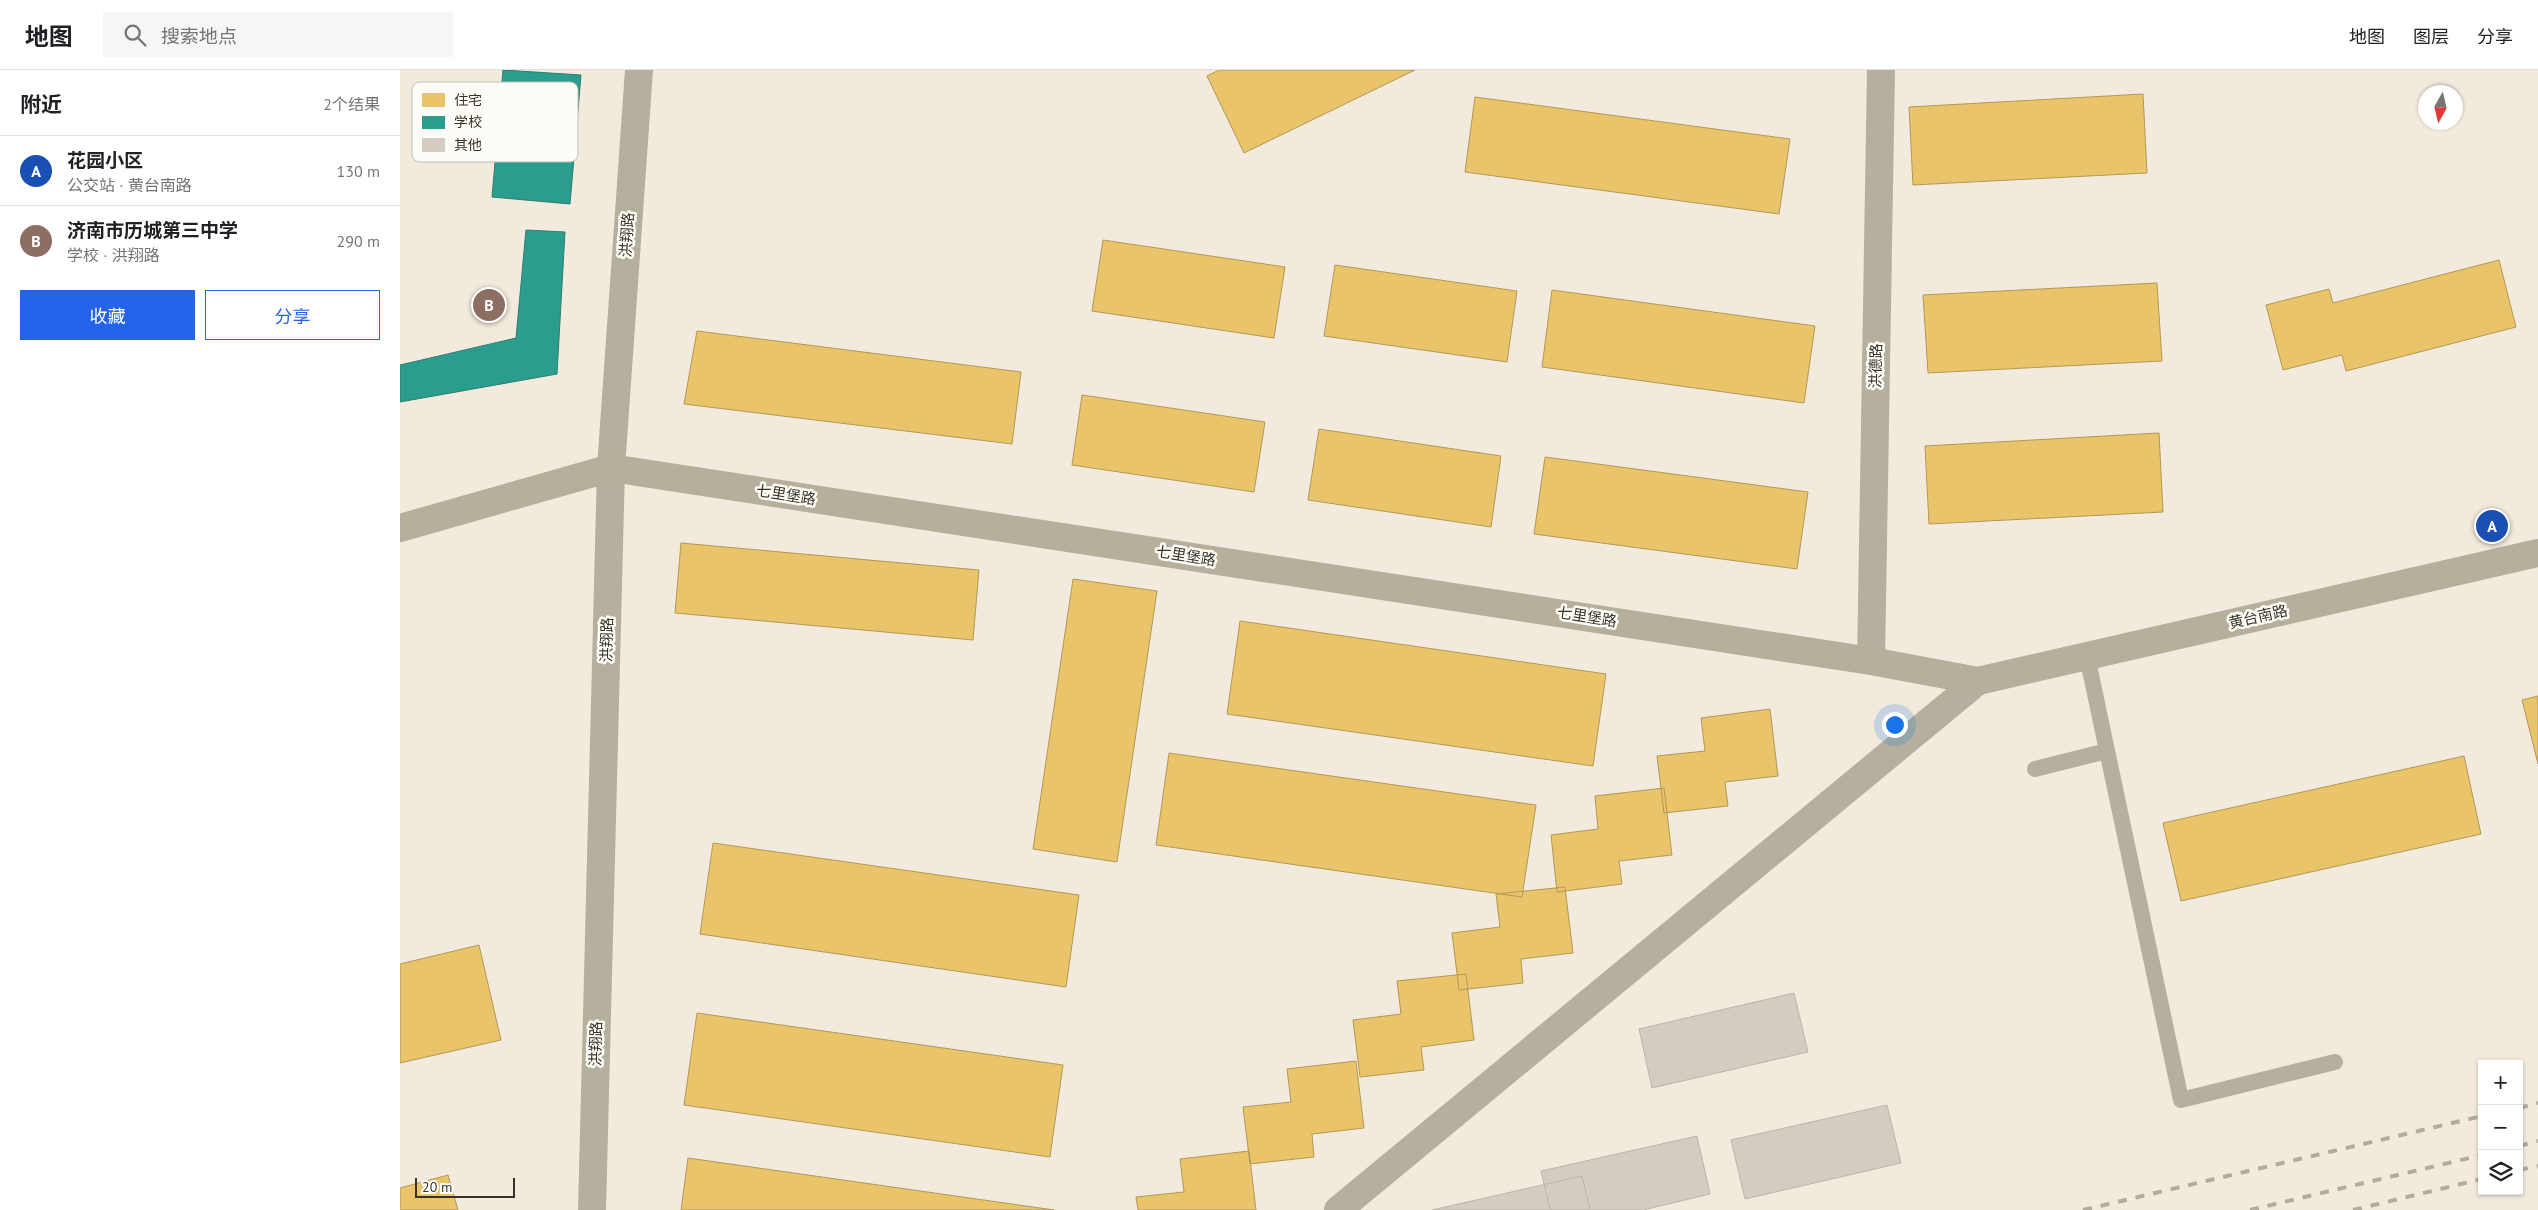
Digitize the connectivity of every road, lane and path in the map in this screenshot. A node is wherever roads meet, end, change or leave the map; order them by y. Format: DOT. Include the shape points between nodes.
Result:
graph roads {
  1 [pos="639,70"];
  2 [pos="1881,70"];
  3 [pos="611,468"];
  4 [pos="400,528"];
  5 [pos="2538,553"];
  6 [pos="2087,656"];
  7 [pos="1871,661"];
  8 [pos="1978,681"];
  9 [pos="2107,751"];
  10 [pos="2035,770"];
  11 [pos="2335,1062"];
  12 [pos="592,1210"];
  13 [pos="1338,1210"];
  1 -- 3 [label="street, 洪翔路"];
  2 -- 7 [label="street, 洪德路"];
  3 -- 4 [label="main road, 七里堡路"];
  3 -- 7 [label="main road, 七里堡路"];
  3 -- 12 [label="street, 洪翔路"];
  5 -- 6 [label="main road, 黄台南路"];
  6 -- 8 [label="main road, 黄台南路"];
  6 -- 9 [label="lane"];
  7 -- 8 [label="main road, 七里堡路"];
  8 -- 13 [label="street"];
  9 -- 10 [label="lane"];
  9 -- 11 [label="lane" via="2181,1100"];
}
